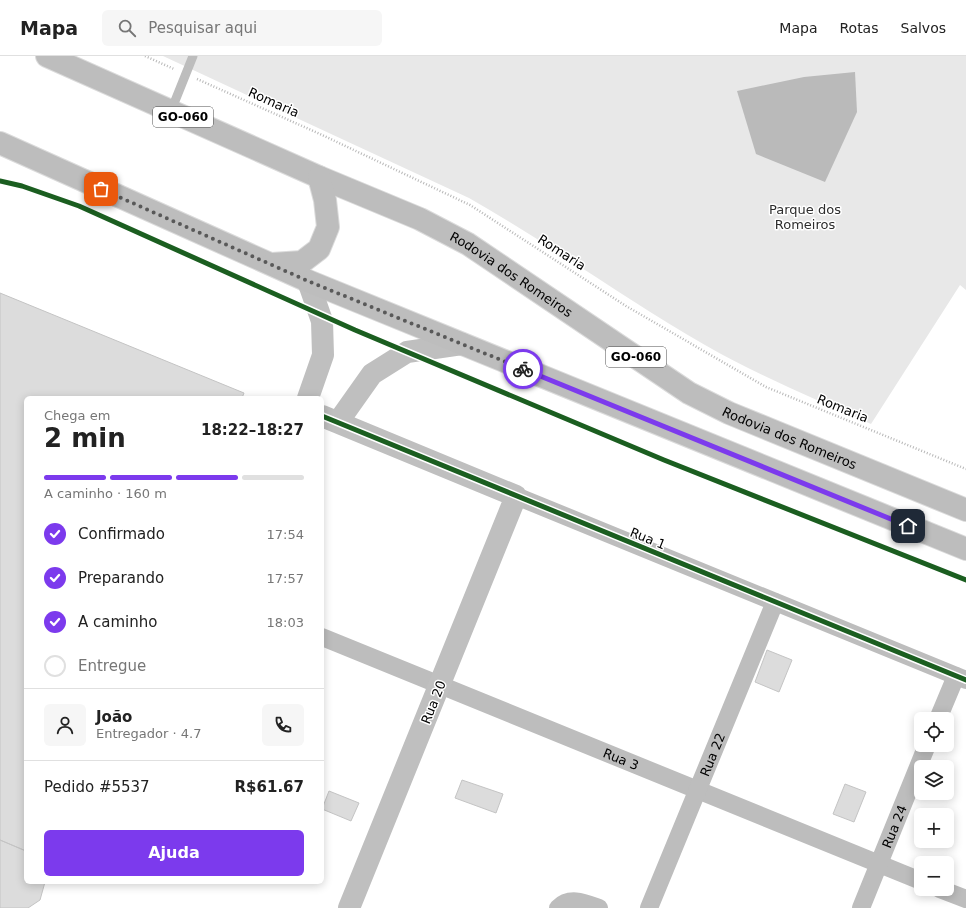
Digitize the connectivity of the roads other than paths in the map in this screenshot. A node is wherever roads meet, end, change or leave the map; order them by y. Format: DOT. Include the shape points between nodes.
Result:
graph roads {
  1 [pos="48,56"];
  2 [pos="193,56"];
  3 [pos="171,111"];
  4 [pos="0,143"];
  5 [pos="319,177"];
  6 [pos="271,264"];
  7 [pos="308,281"];
  8 [pos="462,344"];
  9 [pos="309,396"];
  10 [pos="330,419"];
  11 [pos="516,496"];
  12 [pos="966,510"];
  13 [pos="966,549"];
  14 [pos="775,602"];
  15 [pos="324,638"];
  16 [pos="961,678"];
  17 [pos="439,685"];
  18 [pos="942,712"];
  19 [pos="925,752"];
  20 [pos="697,790"];
  21 [pos="879,864"];
  22 [pos="914,878"];
  23 [pos="954,895"];
  24 [pos="966,900"];
  25 [pos="349,908"];
  26 [pos="558,908"];
  27 [pos="599,908"];
  28 [pos="649,908"];
  29 [pos="861,908"];
  1 -- 3 [label="main road, Rodovia dos Romeiros / GO-060"];
  2 -- 3 [label="lane"];
  3 -- 5 [label="main road, Rodovia dos Romeiros / GO-060"];
  4 -- 6 [label="main road"];
  5 -- 6 [label="main road" via="328,227 318,249 302,262"];
  5 -- 12 [label="main road, Rodovia dos Romeiros / GO-060" via="420,219 468,244 689,393 729,413"];
  6 -- 7 [label="main road"];
  7 -- 8 [label="main road"];
  7 -- 9 [label="street" via="322,321 323,355"];
  8 -- 10 [label="street" via="407,352 372,374"];
  8 -- 13 [label="main road"];
  10 -- 11 [label="street, Rua 1"];
  11 -- 14 [label="street, Rua 1"];
  11 -- 17 [label="street, Rua 20"];
  14 -- 16 [label="street, Rua 1"];
  14 -- 20 [label="street, Rua 22"];
  15 -- 17 [label="street, Rua 3"];
  16 -- 18 [label="street"];
  17 -- 20 [label="street, Rua 3"];
  17 -- 25 [label="street, Rua 20"];
  19 -- 21 [label="street, Rua 24"];
  20 -- 21 [label="street, Rua 3"];
  20 -- 28 [label="street, Rua 22"];
  21 -- 22 [label="street, Rua 3"];
  21 -- 29 [label="street, Rua 24"];
  23 -- 24 [label="street"];
  26 -- 27 [label="street" via="573,900"];
}
